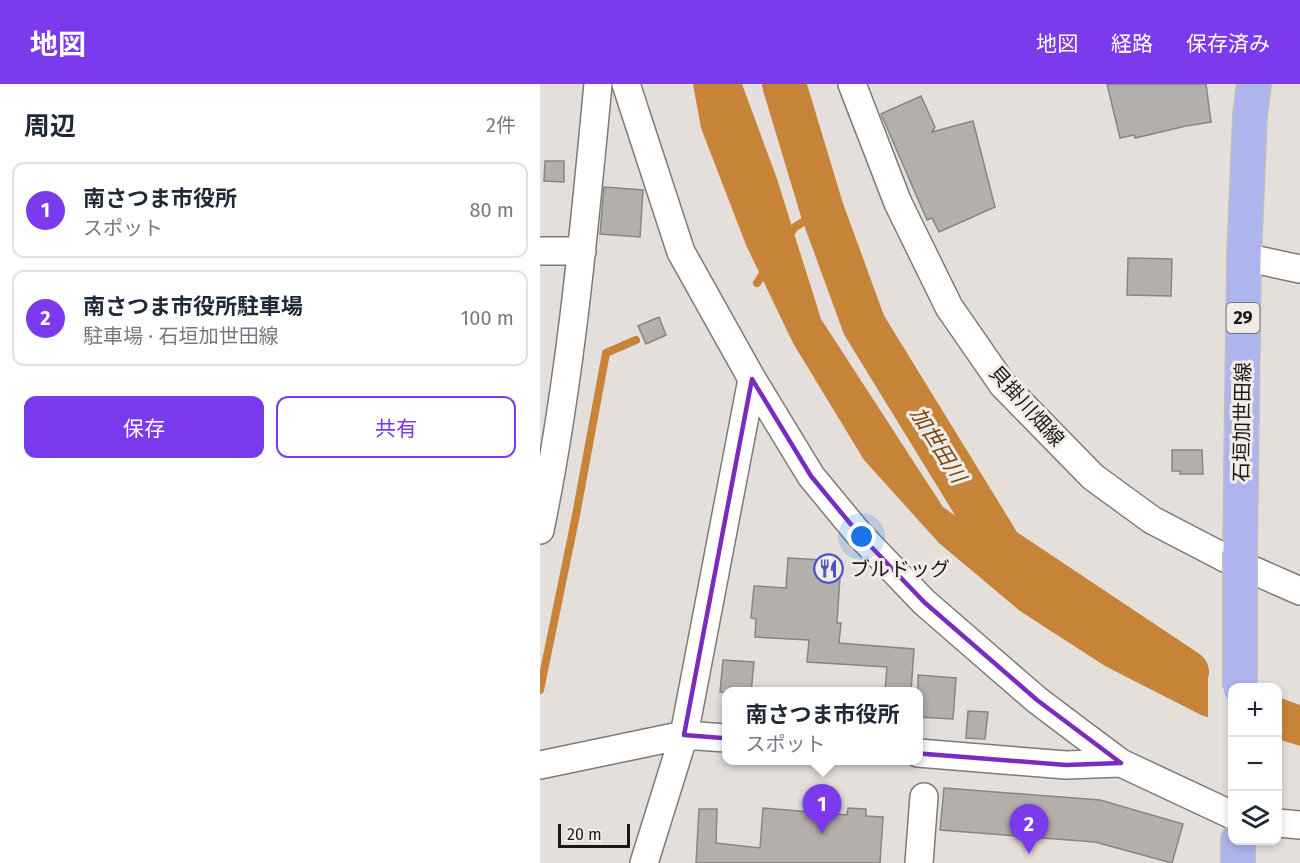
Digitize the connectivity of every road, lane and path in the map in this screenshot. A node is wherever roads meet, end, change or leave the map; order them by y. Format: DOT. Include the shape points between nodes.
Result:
graph roads {
  1 [pos="598,84"];
  2 [pos="626,84"];
  3 [pos="852,84"];
  4 [pos="1254,84"];
  5 [pos="540,251"];
  6 [pos="582,251"];
  7 [pos="1244,257"];
  8 [pos="1300,269"];
  9 [pos="752,379"];
  10 [pos="545,484"];
  11 [pos="540,530"];
  12 [pos="1300,591"];
  13 [pos="1240,683"];
  14 [pos="684,735"];
  15 [pos="722,738"];
  16 [pos="923,753"];
  17 [pos="1121,763"];
  18 [pos="540,765"];
  19 [pos="924,797"];
  20 [pos="1228,813"];
  21 [pos="1282,823"];
  22 [pos="1300,825"];
  23 [pos="1238,845"];
  24 [pos="644,863"];
  25 [pos="919,863"];
  26 [pos="1238,863"];
  1 -- 6 [label="street"];
  2 -- 9 [label="street" via="681,252"];
  3 -- 12 [label="street, 貝掛川畑線" via="898,203 949,307 1003,385 1093,477 1152,519 1225,558"];
  4 -- 7 [label="main road, 石垣加世田線 / 29"];
  5 -- 6 [label="street"];
  6 -- 10 [label="street"];
  7 -- 8 [label="street"];
  7 -- 13 [label="main road, 石垣加世田線 / 29, bridge"];
  9 -- 14 [label="street"];
  9 -- 17 [label="street" via="812,476 858,534 924,602 1037,700"];
  10 -- 11 [label="street"];
  14 -- 15 [label="street"];
  14 -- 18 [label="street"];
  14 -- 24 [label="street"];
  16 -- 17 [label="street" via="1066,765"];
  17 -- 20 [label="street"];
  19 -- 25 [label="street"];
  21 -- 22 [label="street"];
  23 -- 26 [label="main road"];
}
